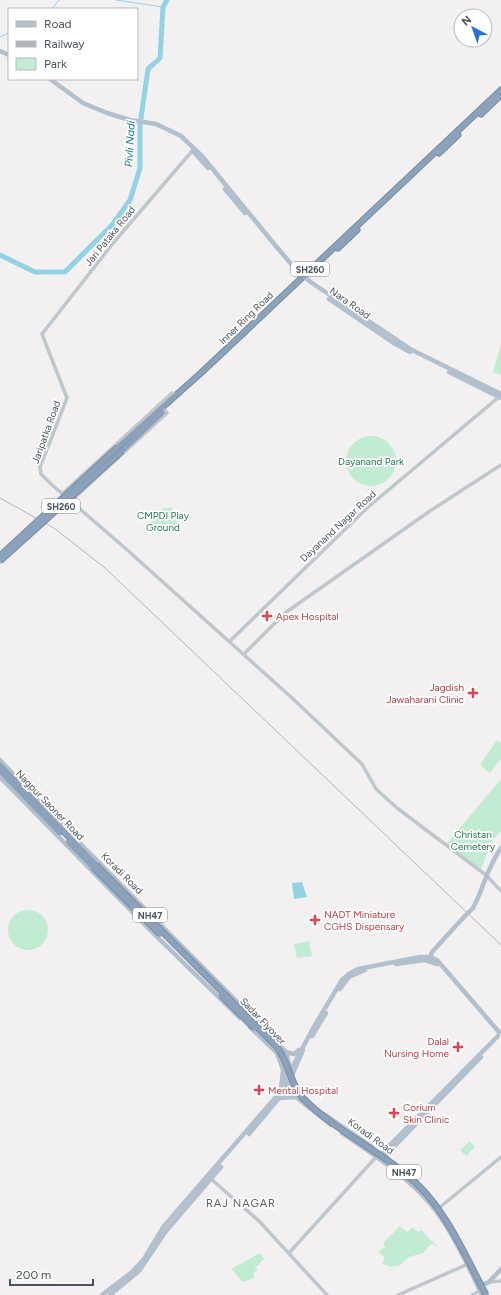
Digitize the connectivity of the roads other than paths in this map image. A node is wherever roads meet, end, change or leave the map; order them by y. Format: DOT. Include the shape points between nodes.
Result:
graph roads {
  1 [pos="51,80"];
  2 [pos="501,90"];
  3 [pos="501,95"];
  4 [pos="192,148"];
  5 [pos="303,278"];
  6 [pos="42,334"];
  7 [pos="177,395"];
  8 [pos="501,396"];
  9 [pos="165,410"];
  10 [pos="120,449"];
  11 [pos="501,465"];
  12 [pos="62,494"];
  13 [pos="72,501"];
  14 [pos="0,556"];
  15 [pos="0,561"];
  16 [pos="230,641"];
  17 [pos="244,654"];
  18 [pos="0,760"];
  19 [pos="0,765"];
  20 [pos="0,771"];
  21 [pos="0,777"];
  22 [pos="53,823"];
  23 [pos="501,848"];
  24 [pos="86,857"];
  25 [pos="486,875"];
  26 [pos="501,891"];
  27 [pos="187,952"];
  28 [pos="180,959"];
  29 [pos="430,959"];
  30 [pos="320,1020"];
  31 [pos="499,1035"];
  32 [pos="301,1049"];
  33 [pos="286,1052"];
  34 [pos="283,1069"];
  35 [pos="291,1073"];
  36 [pos="288,1082"];
  37 [pos="281,1091"];
  38 [pos="296,1097"];
  39 [pos="280,1098"];
  40 [pos="382,1154"];
  41 [pos="375,1157"];
  42 [pos="501,1157"];
  43 [pos="209,1177"];
  44 [pos="439,1208"];
  45 [pos="289,1253"];
  46 [pos="468,1263"];
  47 [pos="501,1268"];
  48 [pos="501,1281"];
  49 [pos="489,1282"];
  50 [pos="483,1291"];
  51 [pos="102,1295"];
  52 [pos="110,1295"];
  53 [pos="327,1295"];
  54 [pos="398,1295"];
  55 [pos="472,1295"];
  1 -- 4 [label="main road, Nara Road" via="83,103 107,113 156,124 181,136"];
  2 -- 5 [label="highway, Inner Ring Road / SH260"];
  3 -- 5 [label="highway, Inner Ring Road"];
  4 -- 5 [label="main road, Nara Road" via="281,256"];
  4 -- 6 [label="street, Jari Pataka Road"];
  5 -- 7 [label="highway, Inner Ring Road / SH260"];
  5 -- 8 [label="main road, Nara Road" via="418,353"];
  5 -- 8 [label="main road, Nara Road" via="394,343"];
  5 -- 9 [label="highway, Inner Ring Road"];
  6 -- 12 [label="street, Jaripatka Road" via="67,398 40,467 41,474"];
  7 -- 10 [label="highway, Inner Ring Road / SH260"];
  7 -- 12 [label="street" via="172,393"];
  8 -- 16 [label="street, Dayanand Nagar Road" via="366,508"];
  9 -- 10 [label="highway, Inner Ring Road"];
  9 -- 13 [label="street" via="167,413"];
  10 -- 14 [label="highway, Inner Ring Road / SH260, bridge"];
  10 -- 15 [label="highway, Inner Ring Road / SH260, bridge"];
  11 -- 17 [label="street" via="285,612"];
  12 -- 13 [label="street, Jaripatka Road"];
  13 -- 16 [label="street, Jaripatka Road"];
  16 -- 17 [label="street, Jaripatka Road"];
  17 -- 25 [label="street, Jaripatka Road" via="362,764 376,789"];
  18 -- 24 [label="main road, Koradi Road / NH47"];
  19 -- 22 [label="highway, Nagpur Saoner Road / NH47"];
  20 -- 22 [label="highway, Nagpur Saoner Road / NH47"];
  21 -- 24 [label="main road, Koradi Road / NH47" via="62,840"];
  22 -- 24 [label="highway, Nagpur Saoner Road / NH47"];
  22 -- 24 [label="highway, Nagpur Saoner Road / NH47" via="76,850"];
  23 -- 25 [label="main road"];
  24 -- 27 [label="main road, Koradi Road / NH47"];
  24 -- 28 [label="main road, Koradi Road / NH47" via="87,866"];
  24 -- 50 [label="highway, Sadar Flyover / NH47, bridge" via="277,1050 300,1098 417,1187 439,1212"];
  25 -- 26 [label="street, Jaripatka Road"];
  25 -- 29 [label="main road, bridge" via="473,908"];
  27 -- 28 [label="main road"];
  27 -- 33 [label="main road, Koradi Road / NH47"];
  28 -- 34 [label="main road, Koradi Road" via="277,1053"];
  29 -- 30 [label="main road" via="420,956 358,969 345,977"];
  29 -- 31 [label="main road" via="436,960"];
  30 -- 32 [label="main road"];
  30 -- 35 [label="main road"];
  31 -- 40 [label="main road"];
  32 -- 33 [label="main road" via="294,1054"];
  32 -- 35 [label="main road"];
  33 -- 35 [label="main road, Koradi Road / NH47"];
  34 -- 36 [label="main road, Koradi Road"];
  34 -- 37 [label="main road"];
  35 -- 36 [label="main road"];
  35 -- 40 [label="main road, Koradi Road / NH47" via="298,1089 312,1104"];
  36 -- 37 [label="main road"];
  36 -- 38 [label="main road, Koradi Road"];
  36 -- 39 [label="main road"];
  37 -- 43 [label="main road"];
  38 -- 39 [label="main road"];
  38 -- 41 [label="main road, Koradi Road"];
  39 -- 43 [label="main road"];
  40 -- 41 [label="street"];
  40 -- 44 [label="main road, Koradi Road / NH47" via="420,1184"];
  41 -- 45 [label="street"];
  41 -- 46 [label="main road, Koradi Road" via="412,1185 432,1207"];
  42 -- 44 [label="street"];
  43 -- 45 [label="street" via="259,1221"];
  43 -- 51 [label="main road" via="164,1226 140,1264"];
  43 -- 52 [label="main road" via="166,1231 140,1270"];
  44 -- 46 [label="main road, Koradi Road / NH47"];
  45 -- 53 [label="street"];
  46 -- 50 [label="main road, Koradi Road"];
  46 -- 54 [label="street"];
  47 -- 49 [label="main road"];
  48 -- 49 [label="street"];
  49 -- 50 [label="main road"];
  50 -- 55 [label="street"];
}
